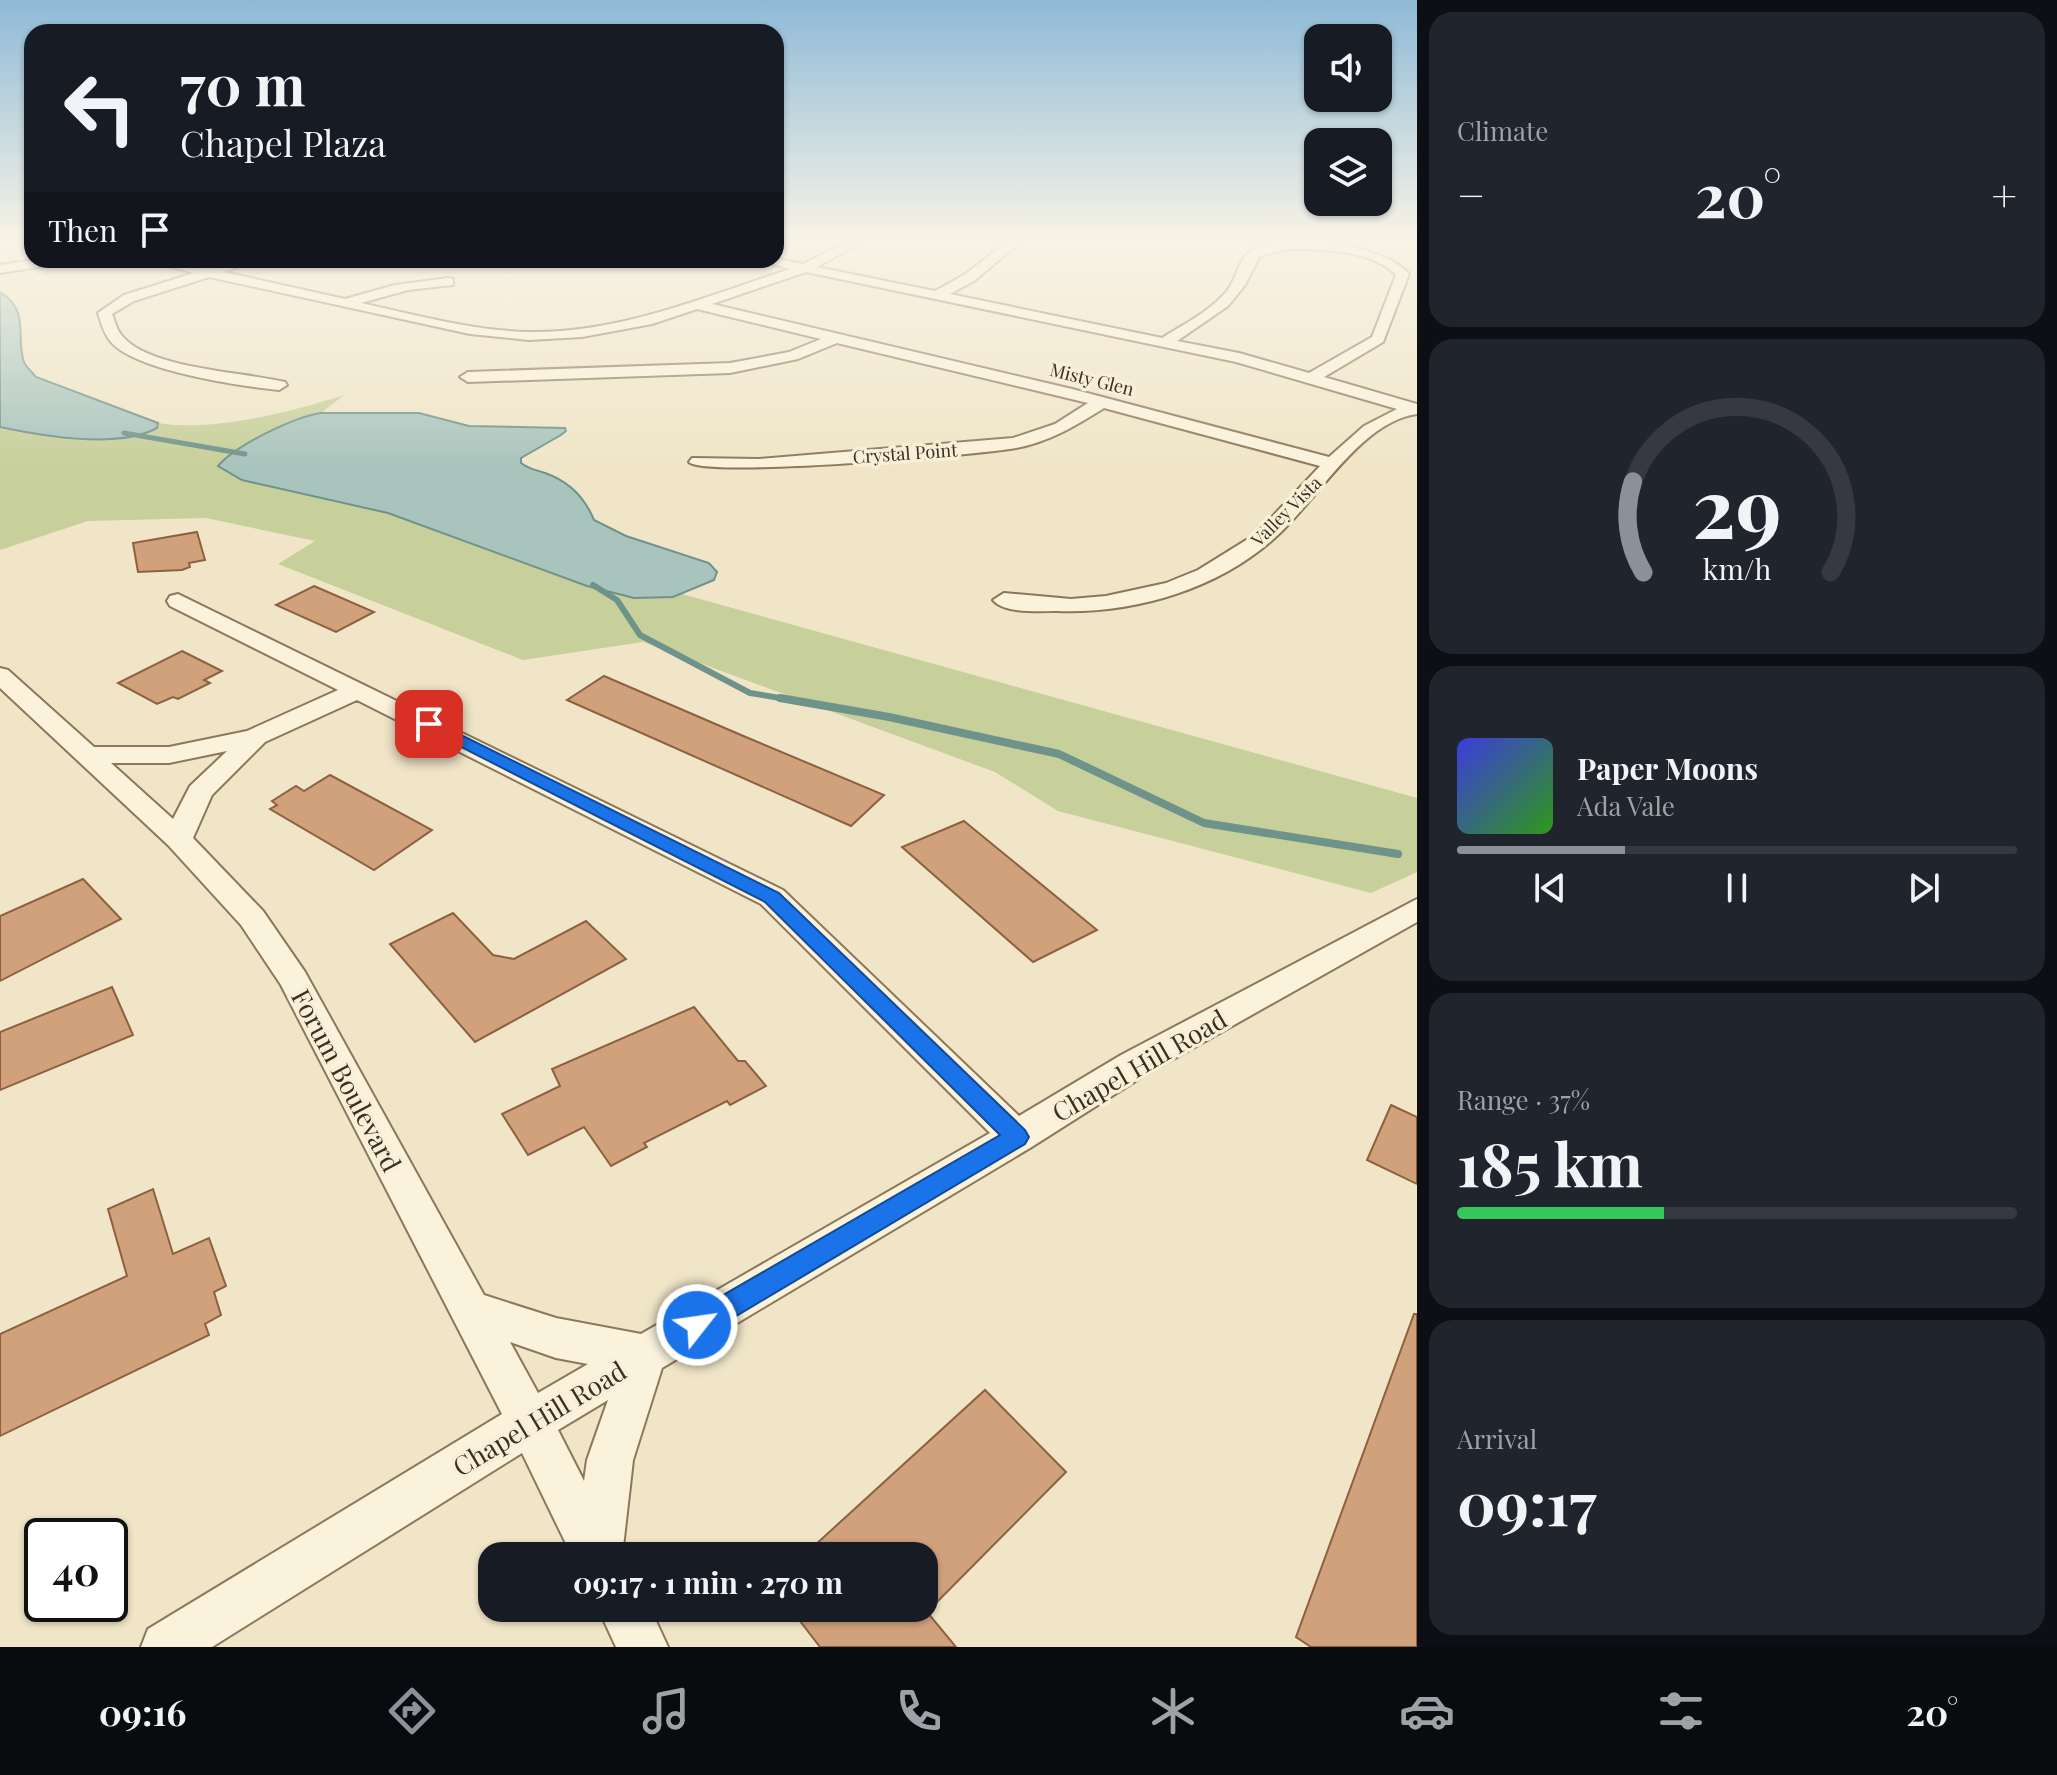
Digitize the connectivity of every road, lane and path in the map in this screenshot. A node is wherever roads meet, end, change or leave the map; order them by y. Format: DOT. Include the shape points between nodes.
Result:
graph roads {
  1 [pos="106,316"];
  2 [pos="401,316"];
  3 [pos="658,316"];
  4 [pos="745,316"];
  5 [pos="1035,316"];
  6 [pos="1207,316"];
  7 [pos="1387,316"];
  8 [pos="836,338"];
  9 [pos="1165,342"];
  10 [pos="468,377"];
  11 [pos="1313,377"];
  12 [pos="279,385"];
  13 [pos="1102,402"];
  14 [pos="1415,409"];
  15 [pos="698,462"];
  16 [pos="1333,464"];
  17 [pos="1004,600"];
  18 [pos="178,601"];
  19 [pos="0,675"];
  20 [pos="358,690"];
  21 [pos="255,737"];
  22 [pos="87,755"];
  23 [pos="178,839"];
  24 [pos="1417,909"];
  25 [pos="1017,1137"];
  26 [pos="469,1309"];
  27 [pos="645,1355"];
  28 [pos="530,1422"];
  29 [pos="591,1542"];
  30 [pos="600,1542"];
  31 [pos="630,1622"];
  32 [pos="166,1647"];
  33 [pos="643,1647"];
  1 -- 12 [label="street" via="117,341 155,359"];
  2 -- 3 [label="street" via="529,336 612,328"];
  4 -- 8 [label="street, Misty Glen"];
  5 -- 9 [label="street"];
  6 -- 9 [label="street"];
  7 -- 11 [label="street" via="1378,339"];
  8 -- 10 [label="street" via="793,356 730,368"];
  8 -- 13 [label="street, Misty Glen"];
  9 -- 11 [label="street"];
  11 -- 14 [label="street"];
  13 -- 15 [label="street, Crystal Point" via="1061,428 1015,443 759,464"];
  13 -- 16 [label="street, Misty Glen"];
  14 -- 16 [label="street, Valley Vista" via="1372,428"];
  16 -- 17 [label="street, Valley Vista" via="1264,537 1209,573 1143,595 1069,607"];
  18 -- 20 [label="street"];
  19 -- 22 [label="street, Forum Boulevard"];
  20 -- 21 [label="street"];
  20 -- 25 [label="street" via="772,897"];
  21 -- 22 [label="street" via="169,755"];
  21 -- 23 [label="street" via="200,792"];
  22 -- 23 [label="street, Forum Boulevard"];
  23 -- 26 [label="street, Forum Boulevard" via="252,918 294,980"];
  24 -- 25 [label="street, Chapel Hill Road" via="1133,1065"];
  25 -- 27 [label="street, Chapel Hill Road"];
  26 -- 27 [label="street" via="556,1338"];
  26 -- 28 [label="street, Forum Boulevard"];
  27 -- 28 [label="street, Chapel Hill Road"];
  27 -- 30 [label="street" via="610,1460"];
  28 -- 29 [label="street, Forum Boulevard"];
  28 -- 32 [label="street, Chapel Hill Road"];
  31 -- 33 [label="street"];
}
